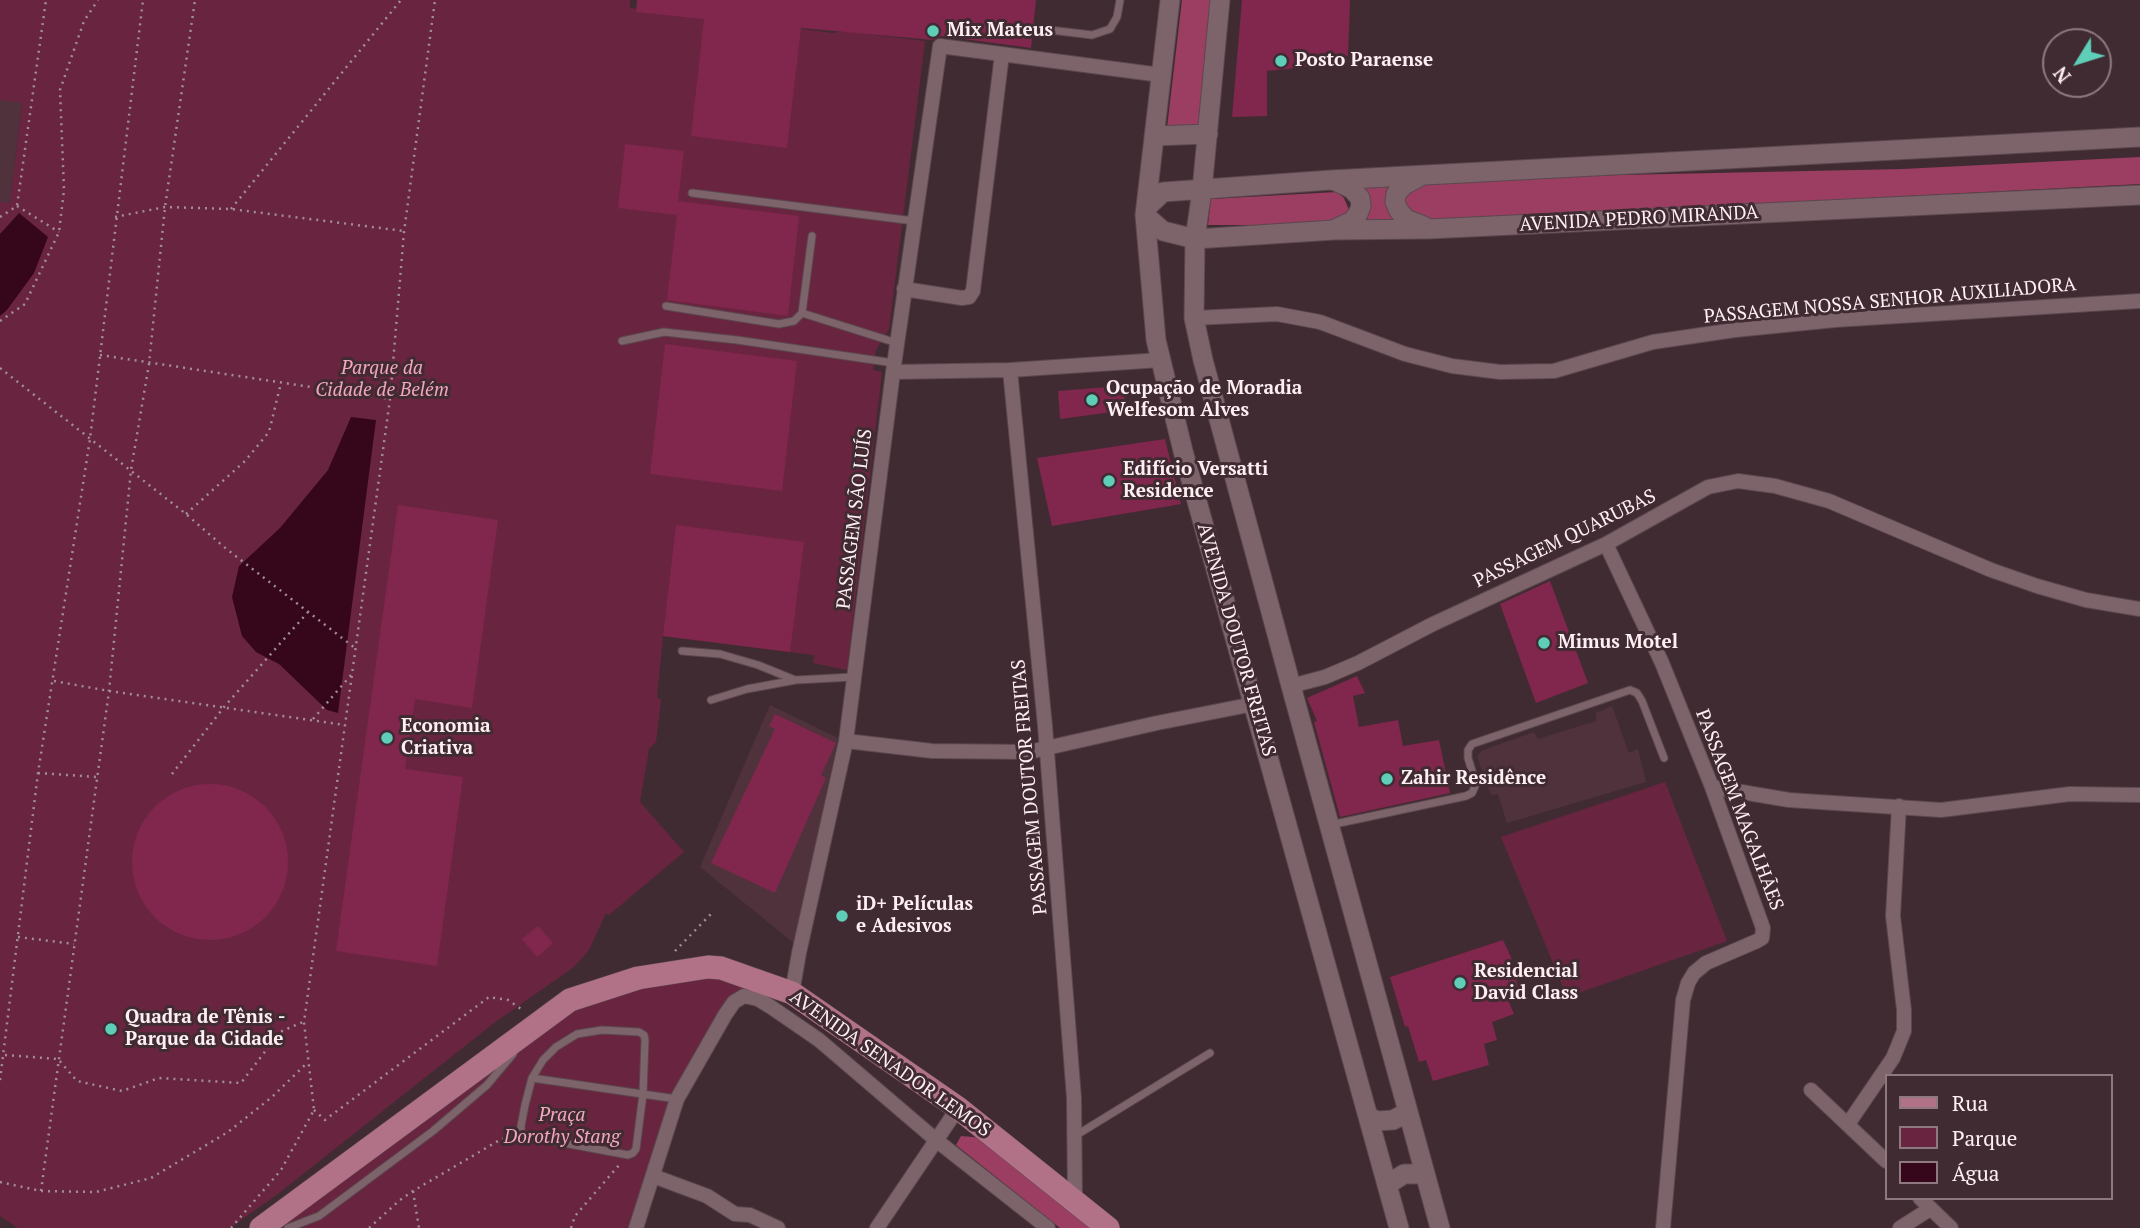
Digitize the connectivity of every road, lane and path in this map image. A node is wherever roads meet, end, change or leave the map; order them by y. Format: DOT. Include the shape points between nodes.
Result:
graph roads {
  1 [pos="46,0"];
  2 [pos="98,0"];
  3 [pos="143,0"];
  4 [pos="195,0"];
  5 [pos="401,0"];
  6 [pos="435,0"];
  7 [pos="1120,0"];
  8 [pos="1170,0"];
  9 [pos="1220,0"];
  10 [pos="1050,30"];
  11 [pos="1002,54"];
  12 [pos="1161,75"];
  13 [pos="1208,134"];
  14 [pos="1154,136"];
  15 [pos="2140,137"];
  16 [pos="1425,174"];
  17 [pos="1331,180"];
  18 [pos="1202,190"];
  19 [pos="692,193"];
  20 [pos="2140,195"];
  21 [pos="17,206"];
  22 [pos="165,207"];
  23 [pos="232,209"];
  24 [pos="1145,211"];
  25 [pos="0,217"];
  26 [pos="115,217"];
  27 [pos="914,221"];
  28 [pos="1429,229"];
  29 [pos="1334,230"];
  30 [pos="59,232"];
  31 [pos="404,232"];
  32 [pos="812,236"];
  33 [pos="1195,239"];
  34 [pos="904,289"];
  35 [pos="2140,301"];
  36 [pos="666,306"];
  37 [pos="802,313"];
  38 [pos="1195,318"];
  39 [pos="0,321"];
  40 [pos="622,341"];
  41 [pos="897,343"];
  42 [pos="100,355"];
  43 [pos="1160,360"];
  44 [pos="149,364"];
  45 [pos="894,368"];
  46 [pos="0,369"];
  47 [pos="1010,370"];
  48 [pos="281,383"];
  49 [pos="390,399"];
  50 [pos="90,439"];
  51 [pos="131,470"];
  52 [pos="186,514"];
  53 [pos="1606,544"];
  54 [pos="2140,609"];
  55 [pos="308,612"];
  56 [pos="355,648"];
  57 [pos="682,651"];
  58 [pos="352,674"];
  59 [pos="853,677"];
  60 [pos="796,680"];
  61 [pos="54,681"];
  62 [pos="1291,686"];
  63 [pos="109,691"];
  64 [pos="711,700"];
  65 [pos="1254,704"];
  66 [pos="224,707"];
  67 [pos="313,720"];
  68 [pos="345,724"];
  69 [pos="846,741"];
  70 [pos="1047,748"];
  71 [pos="1664,758"];
  72 [pos="38,773"];
  73 [pos="172,774"];
  74 [pos="97,777"];
  75 [pos="1712,787"];
  76 [pos="2140,795"];
  77 [pos="1899,806"];
  78 [pos="1329,825"];
  79 [pos="18,937"];
  80 [pos="74,944"];
  81 [pos="792,993"];
  82 [pos="304,1022"];
  83 [pos="540,1022"];
  84 [pos="1210,1053"];
  85 [pos="5,1055"];
  86 [pos="58,1059"];
  87 [pos="308,1062"];
  88 [pos="532,1078"];
  89 [pos="0,1080"];
  90 [pos="1811,1090"];
  91 [pos="643,1094"];
  92 [pos="677,1099"];
  93 [pos="958,1108"];
  94 [pos="314,1110"];
  95 [pos="1408,1112"];
  96 [pos="1369,1117"];
  97 [pos="1848,1124"];
  98 [pos="522,1132"];
  99 [pos="1075,1136"];
  100 [pos="936,1140"];
  101 [pos="628,1155"];
  102 [pos="1884,1159"];
  103 [pos="1425,1174"];
  104 [pos="653,1176"];
  105 [pos="0,1182"];
  106 [pos="1387,1185"];
  107 [pos="41,1191"];
  108 [pos="413,1191"];
  109 [pos="1075,1202"];
  110 [pos="1925,1204"];
  111 [pos="231,1228"];
  112 [pos="261,1228"];
  113 [pos="288,1228"];
  114 [pos="369,1228"];
  115 [pos="419,1228"];
  116 [pos="571,1228"];
  117 [pos="636,1228"];
  118 [pos="778,1228"];
  119 [pos="877,1228"];
  120 [pos="1048,1228"];
  121 [pos="1108,1228"];
  122 [pos="1399,1228"];
  123 [pos="1440,1228"];
  124 [pos="1663,1228"];
  125 [pos="1900,1228"];
  126 [pos="1951,1228"];
  1 -- 21 [label="path"];
  2 -- 30 [label="path" via="84,21 60,90 64,190"];
  3 -- 26 [label="path"];
  4 -- 22 [label="path"];
  5 -- 23 [label="path"];
  6 -- 31 [label="path"];
  7 -- 10 [label="lane" via="1110,29 1092,35"];
  8 -- 12 [label="main road, AVENIDA DOUTOR FREITAS"];
  9 -- 13 [label="main road, AVENIDA DOUTOR FREITAS"];
  11 -- 12 [label="street"];
  11 -- 27 [label="street, PASSAGEM SÃO LUÍS" via="940,46"];
  11 -- 34 [label="street" via="971,295 962,298"];
  12 -- 14 [label="main road, AVENIDA DOUTOR FREITAS"];
  13 -- 14 [label="main road"];
  13 -- 18 [label="main road, AVENIDA DOUTOR FREITAS"];
  14 -- 24 [label="main road, AVENIDA DOUTOR FREITAS"];
  15 -- 16 [label="main road"];
  16 -- 17 [label="main road"];
  16 -- 28 [label="main road" via="1404,185 1395,202 1406,219"];
  17 -- 18 [label="main road"];
  17 -- 29 [label="main road" via="1352,189 1361,206 1352,221"];
  18 -- 24 [label="main road" via="1163,192"];
  18 -- 33 [label="main road, AVENIDA DOUTOR FREITAS"];
  19 -- 27 [label="lane"];
  20 -- 28 [label="main road, AVENIDA PEDRO MIRANDA"];
  21 -- 25 [label="path"];
  21 -- 30 [label="path"];
  22 -- 23 [label="path"];
  22 -- 26 [label="path"];
  22 -- 44 [label="path"];
  23 -- 31 [label="path"];
  24 -- 33 [label="main road, AVENIDA PEDRO MIRANDA" via="1163,231"];
  24 -- 43 [label="main road, AVENIDA DOUTOR FREITAS"];
  26 -- 42 [label="path"];
  27 -- 34 [label="street, PASSAGEM SÃO LUÍS"];
  28 -- 29 [label="main road, AVENIDA PEDRO MIRANDA"];
  29 -- 33 [label="main road, AVENIDA PEDRO MIRANDA"];
  30 -- 39 [label="path" via="25,304"];
  31 -- 49 [label="path"];
  32 -- 37 [label="lane"];
  33 -- 38 [label="main road, AVENIDA DOUTOR FREITAS"];
  34 -- 41 [label="street, PASSAGEM SÃO LUÍS"];
  35 -- 38 [label="street, PASSAGEM NOSSA SENHOR AUXILIADORA" via="1735,330 1653,342 1554,371 1500,372 1405,355 1320,322 1277,314"];
  36 -- 37 [label="lane" via="779,324 794,321"];
  37 -- 41 [label="lane"];
  38 -- 62 [label="main road, AVENIDA DOUTOR FREITAS"];
  40 -- 45 [label="lane" via="664,332"];
  41 -- 45 [label="street, PASSAGEM SÃO LUÍS"];
  42 -- 44 [label="path"];
  42 -- 50 [label="path"];
  43 -- 47 [label="street"];
  43 -- 65 [label="main road, AVENIDA DOUTOR FREITAS"];
  44 -- 48 [label="path"];
  44 -- 51 [label="path"];
  45 -- 47 [label="street"];
  45 -- 59 [label="street, PASSAGEM SÃO LUÍS"];
  46 -- 50 [label="path"];
  47 -- 70 [label="street, PASSAGEM DOUTOR FREITAS"];
  48 -- 49 [label="path"];
  48 -- 52 [label="path" via="269,432 245,461"];
  49 -- 56 [label="path"];
  50 -- 51 [label="path"];
  50 -- 61 [label="path"];
  51 -- 52 [label="path"];
  51 -- 63 [label="path"];
  52 -- 55 [label="path"];
  53 -- 54 [label="street, PASSAGEM QUARUBAS" via="1708,487 1738,481 1763,484 1829,500 2037,586"];
  53 -- 62 [label="street, PASSAGEM QUARUBAS" via="1358,663"];
  53 -- 75 [label="street, PASSAGEM MAGALHÃES" via="1662,663"];
  55 -- 56 [label="path"];
  55 -- 66 [label="path"];
  56 -- 58 [label="path"];
  57 -- 60 [label="lane" via="720,654"];
  58 -- 67 [label="path"];
  58 -- 68 [label="path"];
  59 -- 60 [label="lane"];
  59 -- 69 [label="street, PASSAGEM SÃO LUÍS"];
  60 -- 64 [label="lane"];
  61 -- 63 [label="path"];
  61 -- 72 [label="path"];
  62 -- 78 [label="main road, AVENIDA DOUTOR FREITAS"];
  63 -- 66 [label="path"];
  63 -- 74 [label="path"];
  65 -- 70 [label="street"];
  65 -- 96 [label="main road, AVENIDA DOUTOR FREITAS"];
  66 -- 67 [label="path"];
  66 -- 73 [label="path"];
  67 -- 68 [label="path"];
  68 -- 82 [label="path"];
  69 -- 70 [label="street" via="932,751 1029,752"];
  69 -- 81 [label="street, PASSAGEM SÃO LUÍS"];
  70 -- 99 [label="street, PASSAGEM DOUTOR FREITAS"];
  71 -- 78 [label="lane" via="1642,701 1630,690 1472,744 1468,758 1476,784 1466,796"];
  72 -- 74 [label="path"];
  72 -- 79 [label="path"];
  74 -- 80 [label="path"];
  75 -- 77 [label="street" via="1789,800"];
  75 -- 124 [label="street, PASSAGEM MAGALHÃES" via="1763,933 1757,942 1706,963 1688,983"];
  76 -- 77 [label="street" via="2070,794 1941,810"];
  77 -- 97 [label="street" via="1893,916 1904,1031 1893,1058"];
  78 -- 95 [label="main road, AVENIDA DOUTOR FREITAS"];
  79 -- 80 [label="path"];
  79 -- 85 [label="path"];
  80 -- 86 [label="path"];
  81 -- 83 [label="main road, AVENIDA SENADOR LEMOS" via="708,967 638,978 570,1000"];
  81 -- 93 [label="main road, AVENIDA SENADOR LEMOS"];
  82 -- 86 [label="path" via="280,1032 241,1083 159,1078 122,1091 77,1081"];
  82 -- 87 [label="path"];
  83 -- 94 [label="path" via="508,1000 489,997 325,1120"];
  83 -- 112 [label="main road, AVENIDA SENADOR LEMOS"];
  83 -- 113 [label="lane" via="487,1084 433,1131 319,1216"];
  84 -- 99 [label="lane"];
  85 -- 86 [label="path"];
  85 -- 89 [label="path"];
  86 -- 107 [label="path"];
  87 -- 94 [label="path"];
  87 -- 107 [label="path" via="228,1132 151,1178 96,1192"];
  88 -- 91 [label="lane"];
  88 -- 91 [label="lane" via="556,1047 577,1034 639,1032 645,1040"];
  88 -- 98 [label="lane"];
  90 -- 97 [label="street"];
  91 -- 92 [label="lane"];
  91 -- 101 [label="lane" via="636,1149"];
  92 -- 100 [label="street, AVENIDA SENADOR LEMOS" via="725,1015 744,996 765,1003 818,1040"];
  92 -- 104 [label="street"];
  93 -- 100 [label="street"];
  93 -- 109 [label="main road, AVENIDA SENADOR LEMOS"];
  94 -- 111 [label="path" via="281,1170"];
  95 -- 96 [label="main road" via="1393,1120"];
  95 -- 103 [label="main road, AVENIDA DOUTOR FREITAS"];
  96 -- 106 [label="main road, AVENIDA DOUTOR FREITAS"];
  97 -- 102 [label="street"];
  98 -- 101 [label="lane"];
  98 -- 108 [label="path" via="498,1141"];
  99 -- 109 [label="street, PASSAGEM DOUTOR FREITAS"];
  100 -- 119 [label="street"];
  100 -- 120 [label="street, AVENIDA SENADOR LEMOS"];
  101 -- 116 [label="path" via="575,1216"];
  103 -- 106 [label="main road" via="1404,1174"];
  103 -- 123 [label="main road, AVENIDA DOUTOR FREITAS"];
  104 -- 117 [label="street"];
  104 -- 118 [label="street" via="707,1196 735,1214 750,1215"];
  105 -- 107 [label="path"];
  106 -- 122 [label="main road, AVENIDA DOUTOR FREITAS"];
  108 -- 114 [label="path"];
  108 -- 115 [label="path"];
  109 -- 121 [label="main road, AVENIDA SENADOR LEMOS"];
  110 -- 125 [label="street"];
  110 -- 126 [label="street"];
}
